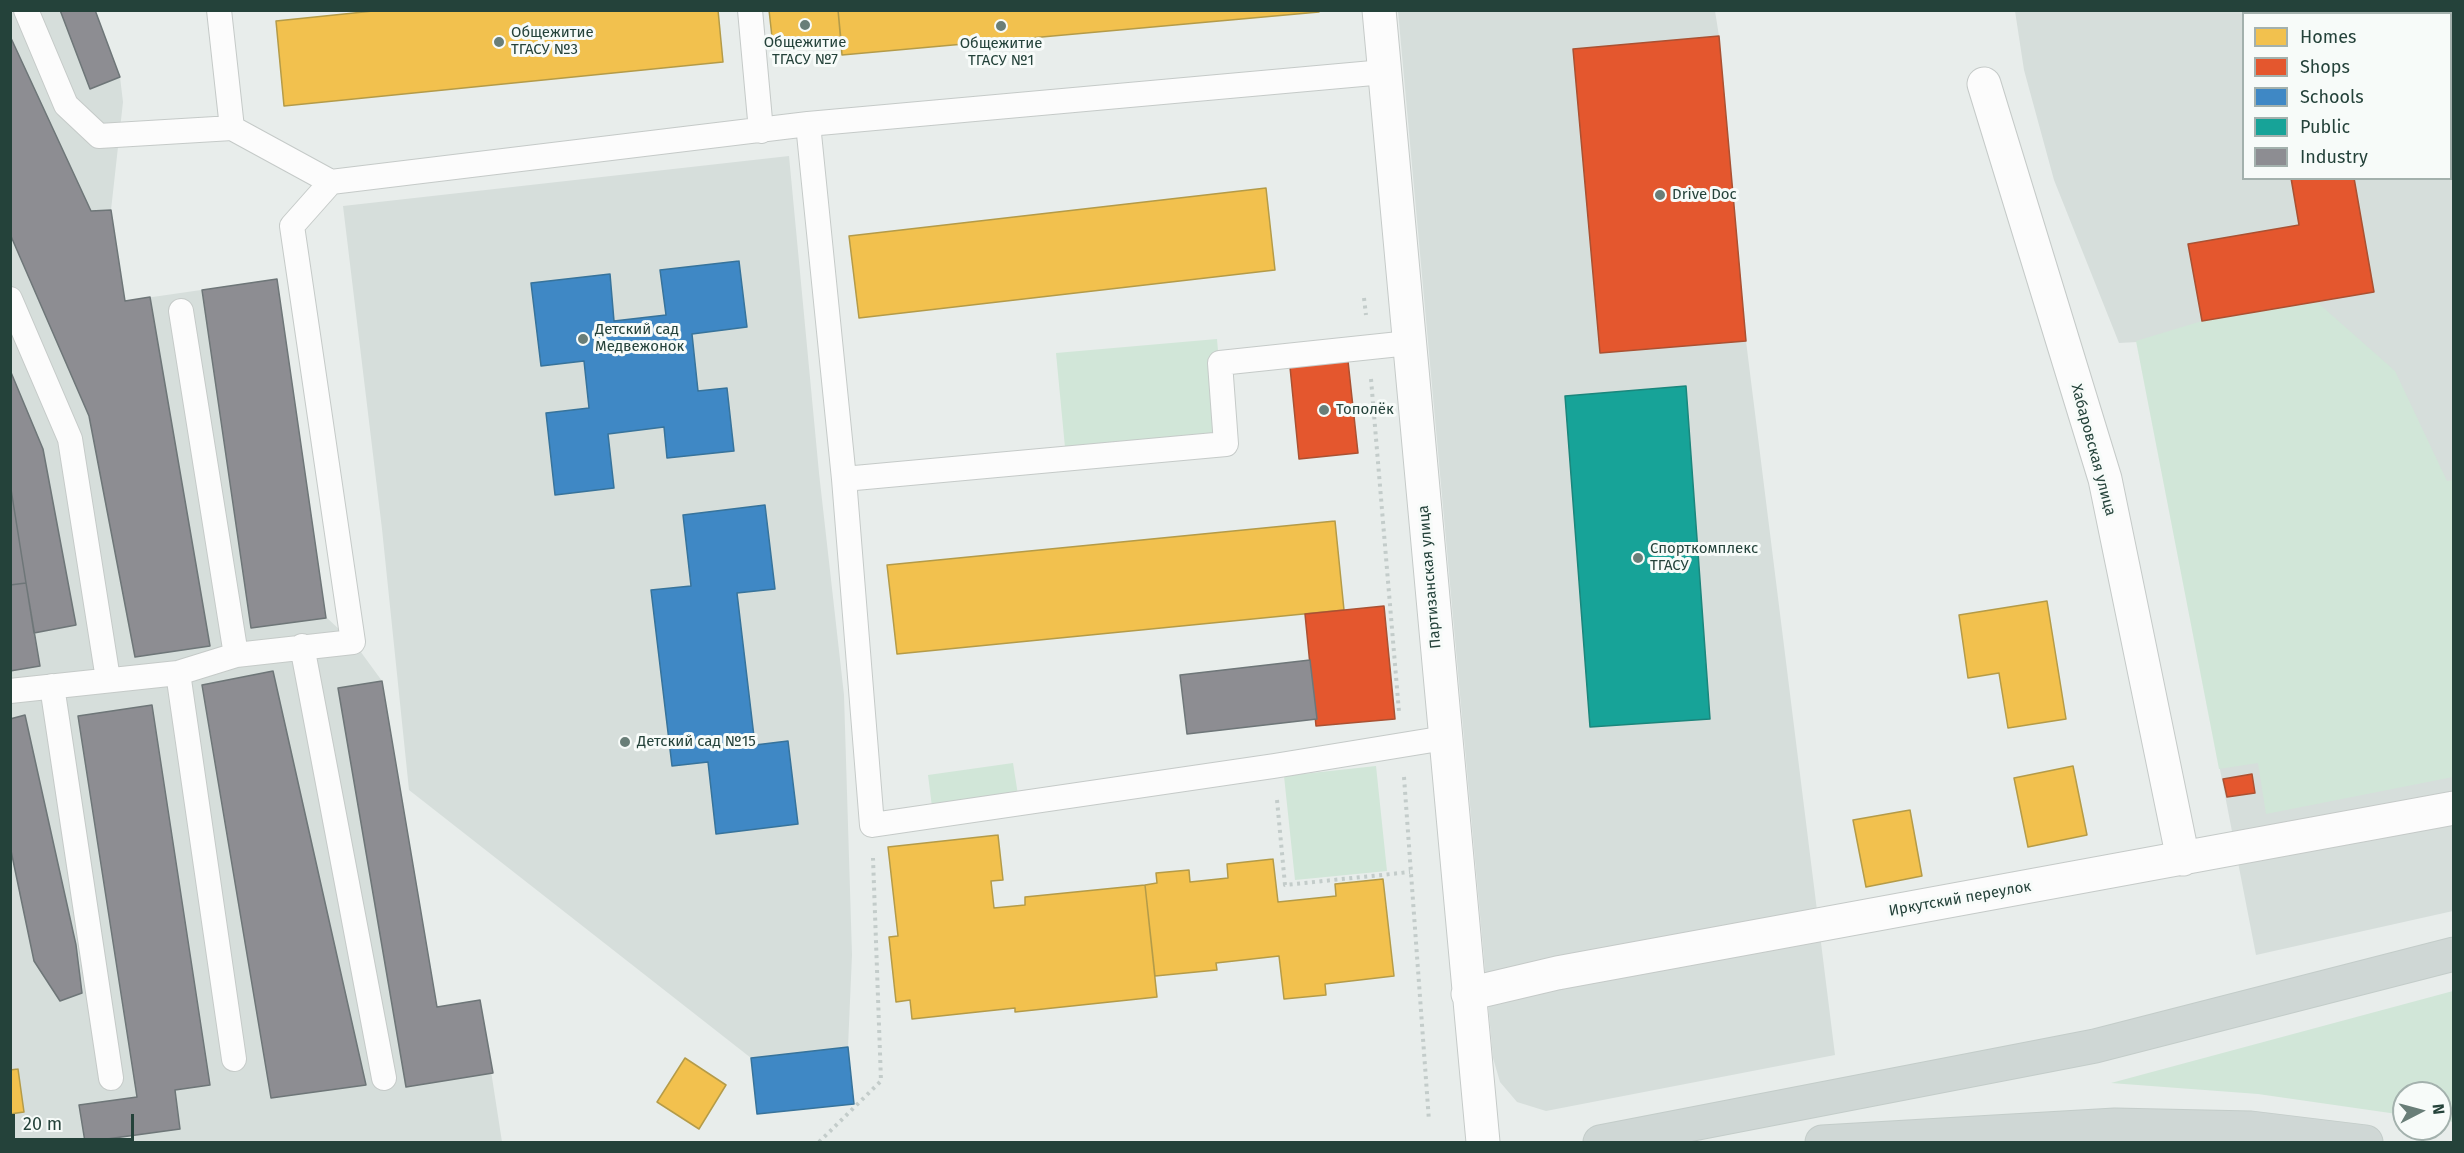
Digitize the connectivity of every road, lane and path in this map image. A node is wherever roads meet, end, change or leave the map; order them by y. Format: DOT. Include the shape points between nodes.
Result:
graph roads {
  1 [pos="26,10"];
  2 [pos="219,10"];
  3 [pos="750,10"];
  4 [pos="1379,10"];
  5 [pos="1384,72"];
  6 [pos="1984,84"];
  7 [pos="808,124"];
  8 [pos="232,128"];
  9 [pos="761,131"];
  10 [pos="331,182"];
  11 [pos="1364,288"];
  12 [pos="10,299"];
  13 [pos="181,311"];
  14 [pos="1409,343"];
  15 [pos="1368,348"];
  16 [pos="844,478"];
  17 [pos="302,646"];
  18 [pos="237,655"];
  19 [pos="178,673"];
  20 [pos="108,679"];
  21 [pos="52,686"];
  22 [pos="10,691"];
  23 [pos="1445,738"];
  24 [pos="1402,746"];
  25 [pos="1274,766"];
  26 [pos="2454,808"];
  27 [pos="872,825"];
  28 [pos="2183,859"];
  29 [pos="1410,872"];
  30 [pos="2454,954"];
  31 [pos="1468,994"];
  32 [pos="234,1059"];
  33 [pos="111,1078"];
  34 [pos="384,1078"];
  35 [pos="1429,1121"];
  36 [pos="819,1143"];
  37 [pos="1483,1143"];
  38 [pos="1600,1143"];
  39 [pos="1822,1143"];
  40 [pos="2366,1143"];
  1 -- 8 [label="lane" via="66,105 99,136"];
  2 -- 8 [label="lane"];
  3 -- 9 [label="lane"];
  4 -- 5 [label="street, Партизанская улица"];
  5 -- 7 [label="lane"];
  5 -- 14 [label="street, Партизанская улица"];
  6 -- 28 [label="street, Хабаровская улица" via="2104,479"];
  7 -- 9 [label="lane"];
  7 -- 16 [label="lane"];
  8 -- 10 [label="lane"];
  9 -- 10 [label="lane"];
  10 -- 17 [label="lane" via="292,226 353,642"];
  11 -- 15 [label="path"];
  12 -- 20 [label="lane" via="70,439"];
  13 -- 18 [label="lane"];
  14 -- 15 [label="lane"];
  14 -- 23 [label="street, Партизанская улица"];
  15 -- 16 [label="lane" via="1220,363 1226,444"];
  15 -- 24 [label="path"];
  16 -- 27 [label="lane"];
  17 -- 18 [label="lane"];
  17 -- 34 [label="lane"];
  18 -- 19 [label="lane"];
  19 -- 20 [label="lane"];
  19 -- 32 [label="lane"];
  20 -- 21 [label="lane"];
  21 -- 22 [label="lane"];
  21 -- 33 [label="lane"];
  23 -- 24 [label="lane"];
  23 -- 31 [label="street, Партизанская улица"];
  24 -- 25 [label="lane"];
  24 -- 29 [label="path"];
  25 -- 27 [label="lane"];
  25 -- 29 [label="path" via="1286,885"];
  26 -- 28 [label="street, Иркутский переулок"];
  27 -- 36 [label="path" via="881,1081"];
  28 -- 31 [label="street, Иркутский переулок" via="1557,973"];
  29 -- 35 [label="path"];
  30 -- 38 [label="main road" via="2095,1046"];
  31 -- 37 [label="street, Партизанская улица"];
  39 -- 40 [label="main road" via="2115,1125 2251,1128"];
}
